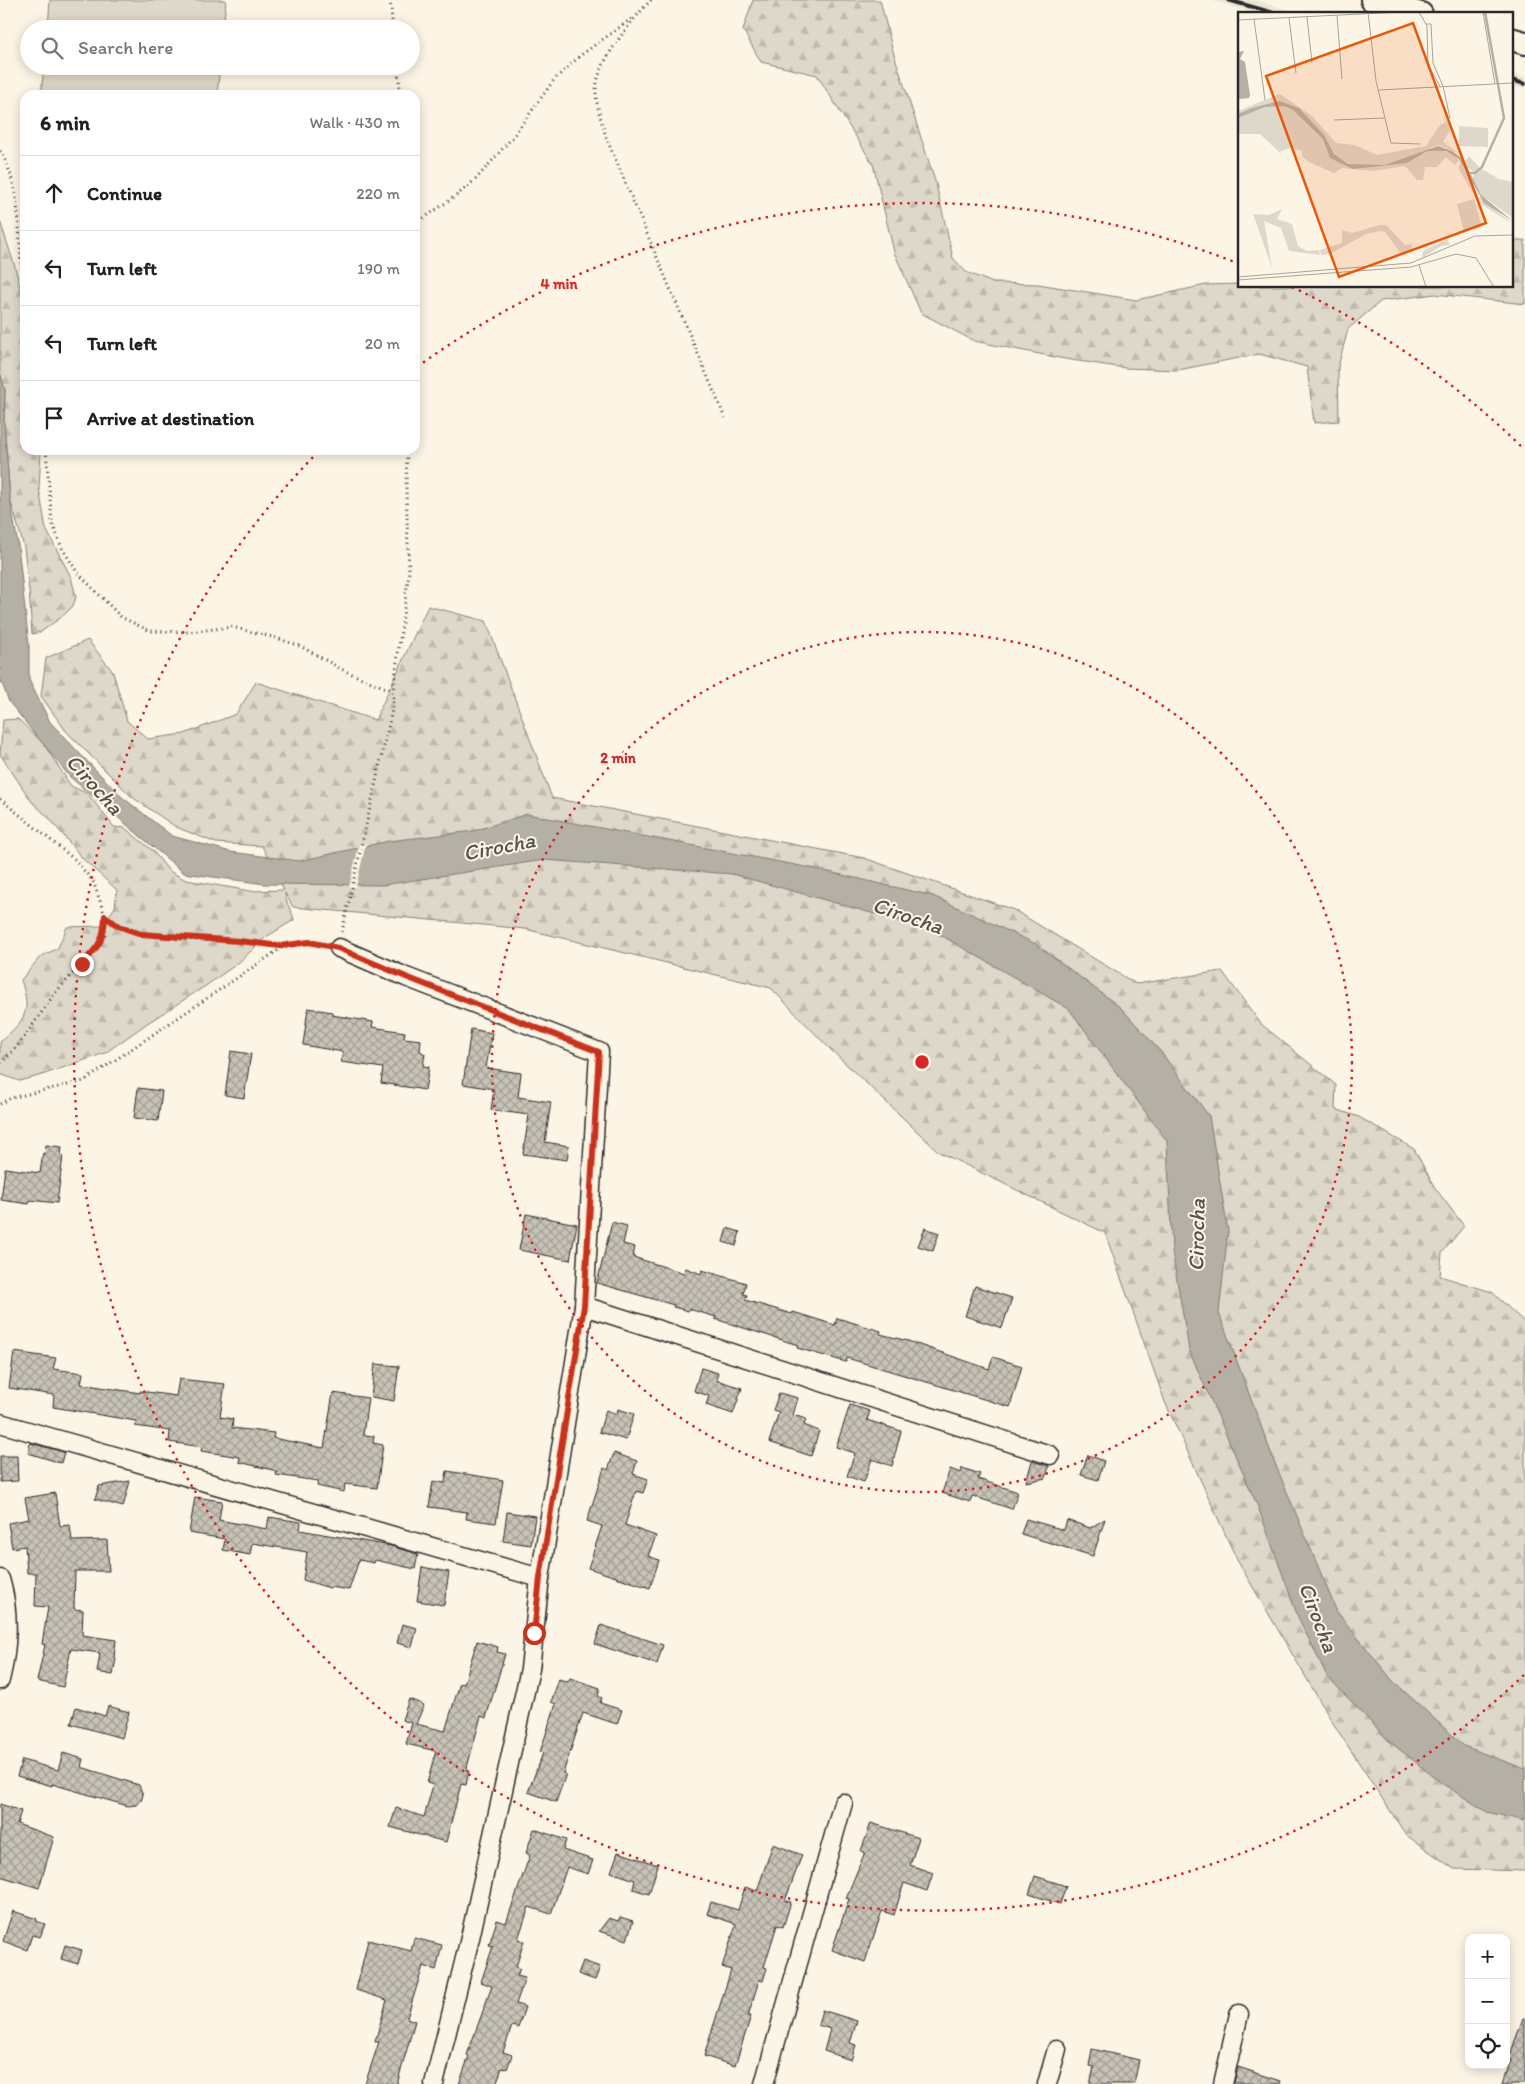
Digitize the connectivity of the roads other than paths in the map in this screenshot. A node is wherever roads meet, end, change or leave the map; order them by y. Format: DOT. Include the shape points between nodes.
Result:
graph roads {
  1 [pos="1372,0"];
  2 [pos="1414,12"];
  3 [pos="1512,39"];
  4 [pos="1525,43"];
  5 [pos="338,948"];
  6 [pos="584,1306"];
  7 [pos="0,1423"];
  8 [pos="1050,1455"];
  9 [pos="540,1578"];
  10 [pos="0,1579"];
  11 [pos="2,1661"];
  12 [pos="0,1680"];
  13 [pos="843,1804"];
  14 [pos="1239,2014"];
  15 [pos="1056,2049"];
  16 [pos="434,2084"];
  17 [pos="764,2084"];
  18 [pos="1048,2084"];
  19 [pos="1223,2084"];
  1 -- 2 [label="main road"];
  3 -- 4 [label="main road"];
  5 -- 6 [label="street" via="599,1052"];
  6 -- 8 [label="street"];
  6 -- 9 [label="street"];
  7 -- 9 [label="street"];
  9 -- 16 [label="street" via="530,1669"];
  10 -- 11 [label="street" via="5,1605"];
  11 -- 12 [label="street"];
  13 -- 17 [label="street"];
  14 -- 19 [label="street"];
  15 -- 18 [label="street"];
}
